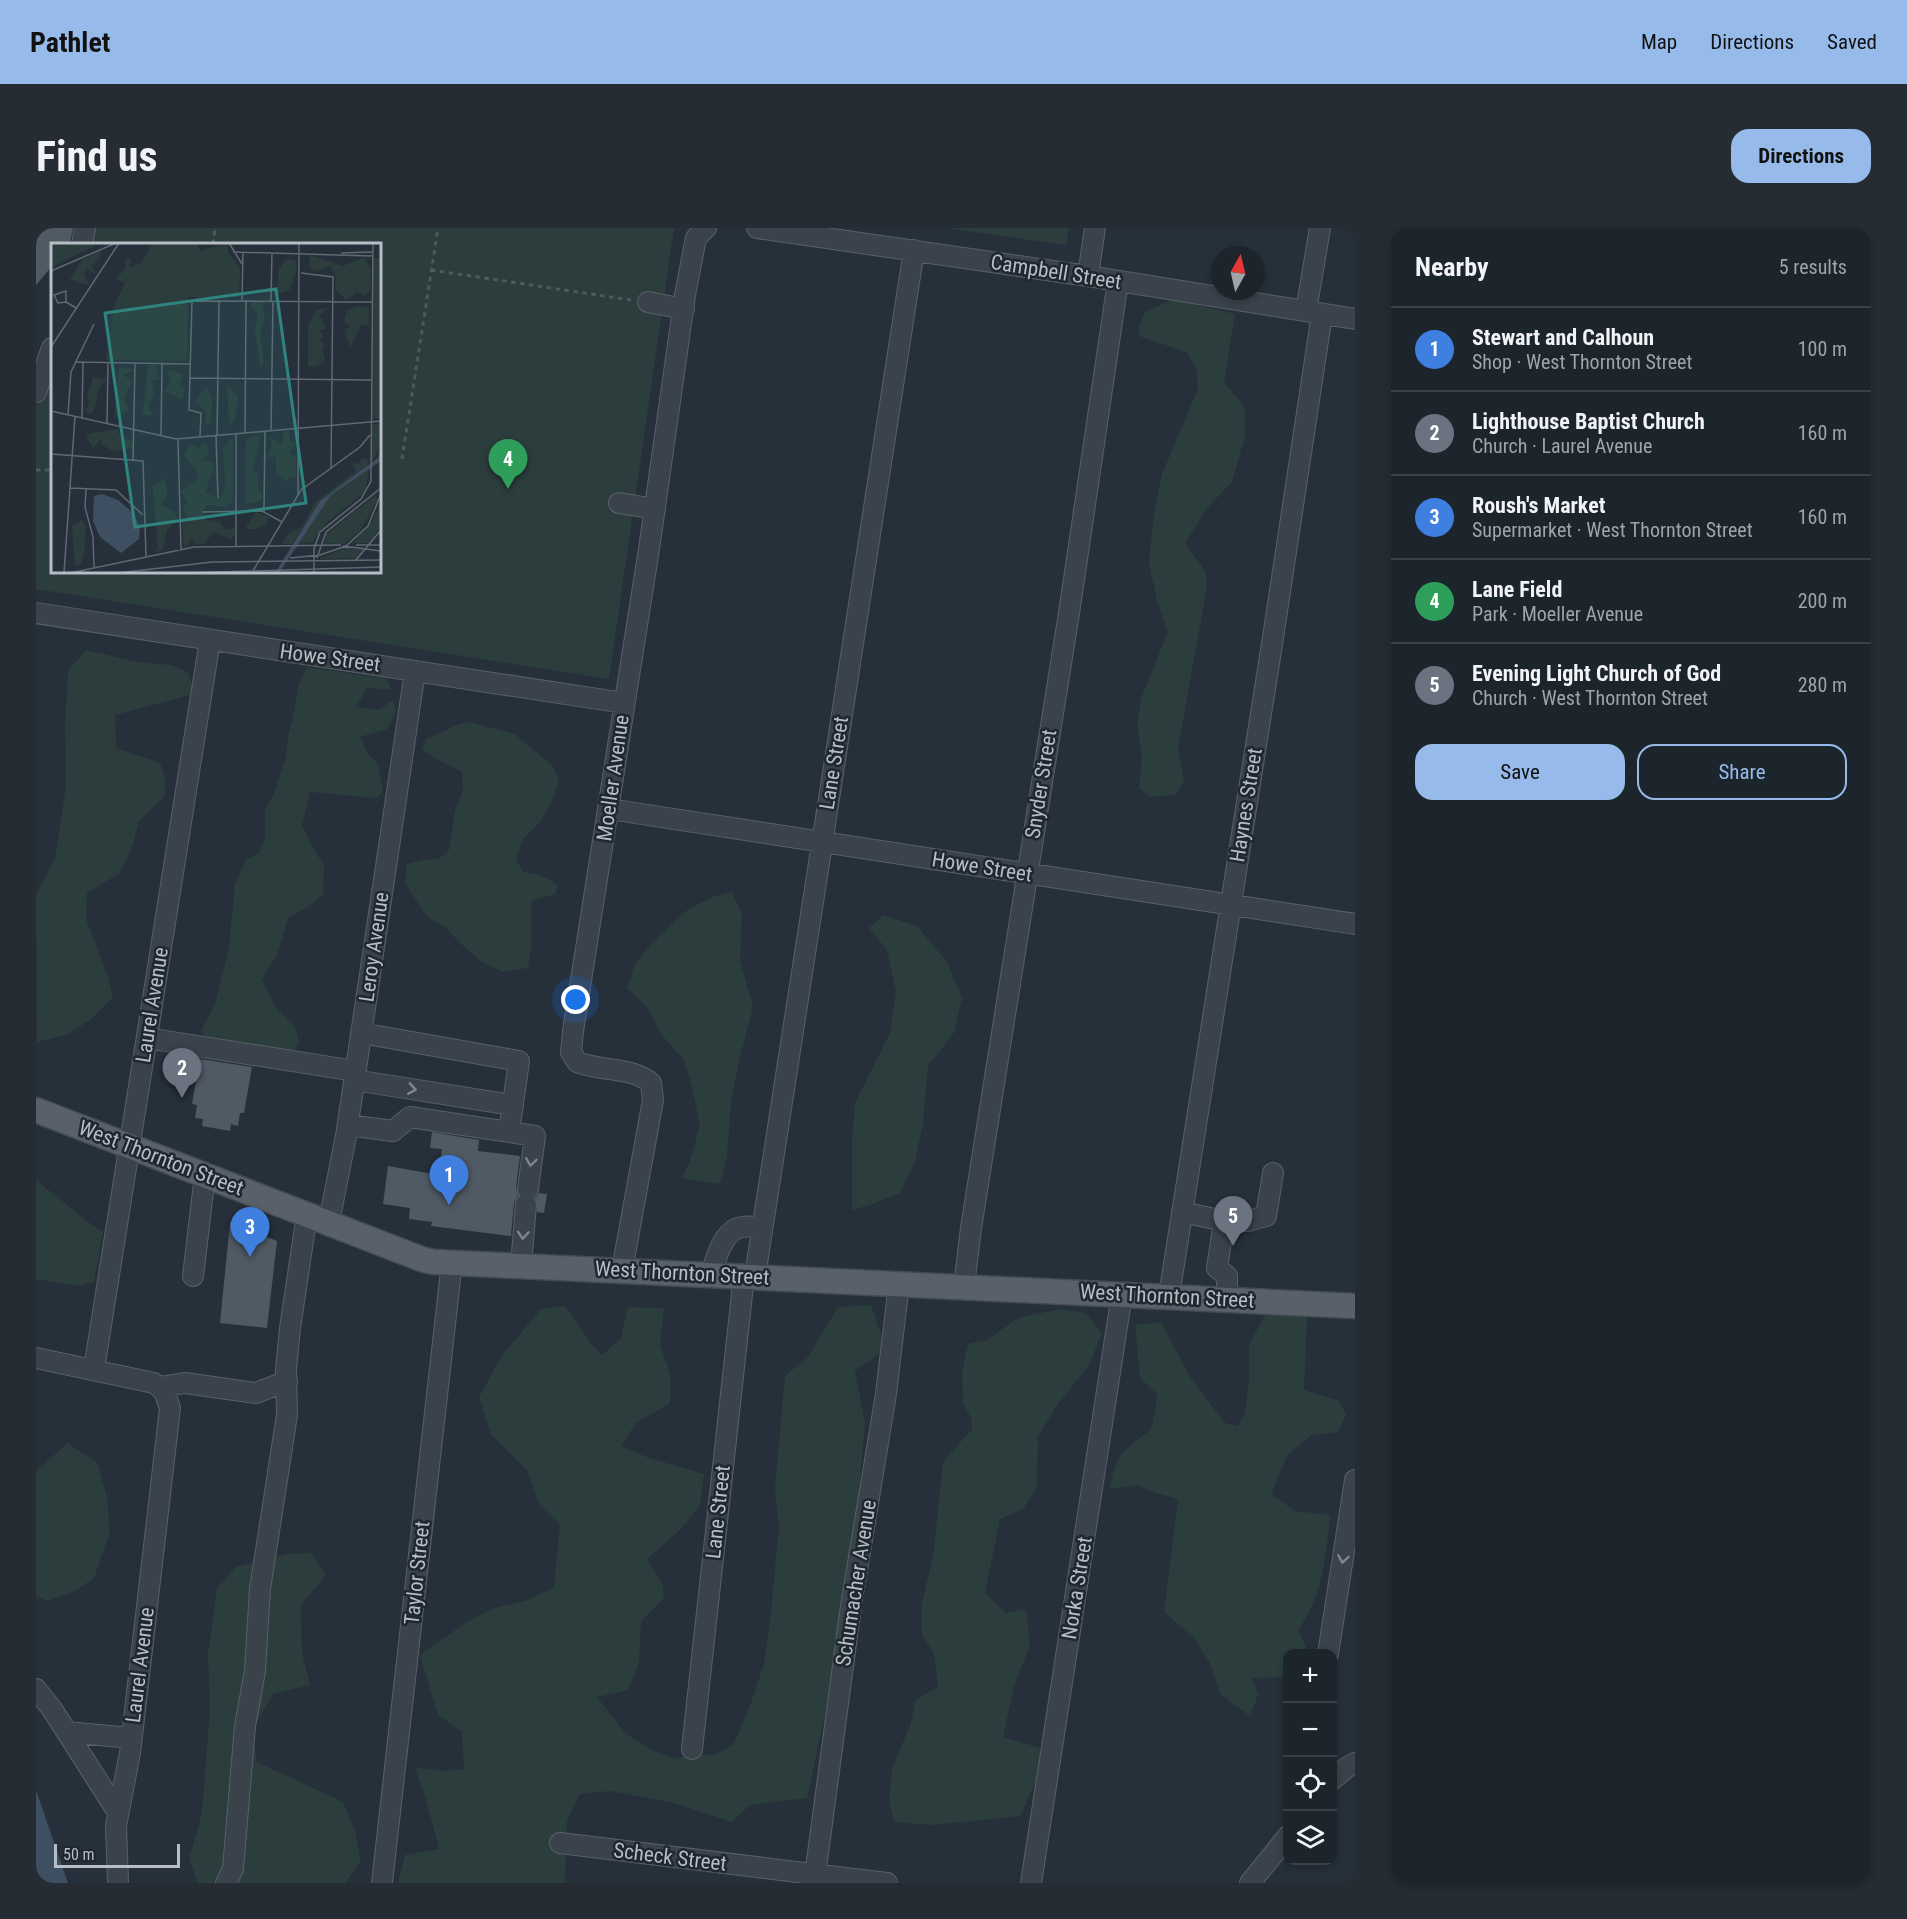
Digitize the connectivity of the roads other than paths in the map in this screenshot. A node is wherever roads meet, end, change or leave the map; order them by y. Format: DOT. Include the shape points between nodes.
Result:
graph roads {
  1 [pos="85,228"];
  2 [pos="704,228"];
  3 [pos="757,228"];
  4 [pos="1095,228"];
  5 [pos="1320,228"];
  6 [pos="82,243"];
  7 [pos="914,250"];
  8 [pos="1088,276"];
  9 [pos="1118,281"];
  10 [pos="648,302"];
  11 [pos="684,309"];
  12 [pos="1314,313"];
  13 [pos="1355,319"];
  14 [pos="51,351"];
  15 [pos="36,392"];
  16 [pos="619,503"];
  17 [pos="655,509"];
  18 [pos="36,613"];
  19 [pos="210,640"];
  20 [pos="415,671"];
  21 [pos="624,704"];
  22 [pos="609,809"];
  23 [pos="822,842"];
  24 [pos="1027,874"];
  25 [pos="1230,905"];
  26 [pos="1355,924"];
  27 [pos="361,1033"];
  28 [pos="147,1038"];
  29 [pos="355,1076"];
  30 [pos="513,1105"];
  31 [pos="36,1110"];
  32 [pos="348,1125"];
  33 [pos="509,1132"];
  34 [pos="130,1145"];
  35 [pos="1273,1173"];
  36 [pos="205,1175"];
  37 [pos="1182,1212"];
  38 [pos="307,1214"];
  39 [pos="1224,1221"];
  40 [pos="329,1222"];
  41 [pos="762,1227"];
  42 [pos="452,1262"];
  43 [pos="521,1266"];
  44 [pos="622,1270"];
  45 [pos="711,1274"];
  46 [pos="194,1276"];
  47 [pos="749,1276"];
  48 [pos="899,1284"];
  49 [pos="964,1286"];
  50 [pos="1122,1294"];
  51 [pos="1169,1296"];
  52 [pos="1227,1299"];
  53 [pos="1355,1306"];
  54 [pos="36,1358"];
  55 [pos="94,1369"];
  56 [pos="287,1381"];
  57 [pos="160,1387"];
  58 [pos="1355,1480"];
  59 [pos="1329,1649"];
  60 [pos="36,1689"];
  61 [pos="67,1732"];
  62 [pos="131,1738"];
  63 [pos="692,1749"];
  64 [pos="1355,1763"];
  65 [pos="1337,1776"];
  66 [pos="117,1811"];
  67 [pos="1283,1841"];
  68 [pos="560,1843"];
  69 [pos="815,1879"];
  70 [pos="118,1883"];
  71 [pos="226,1883"];
  72 [pos="382,1883"];
  73 [pos="887,1883"];
  74 [pos="1031,1883"];
  75 [pos="1250,1883"];
  1 -- 6 [label="street"];
  2 -- 11 [label="street, Moeller Avenue" via="696,238"];
  3 -- 7 [label="street, Campbell Street"];
  4 -- 8 [label="street"];
  5 -- 12 [label="street, Haynes Street"];
  7 -- 8 [label="street, Campbell Street"];
  7 -- 23 [label="street, Lane Street"];
  8 -- 9 [label="street, Campbell Street"];
  9 -- 12 [label="street, Campbell Street"];
  9 -- 24 [label="street, Snyder Street"];
  10 -- 11 [label="street"];
  11 -- 17 [label="street, Moeller Avenue"];
  12 -- 13 [label="street, Campbell Street"];
  12 -- 25 [label="street, Haynes Street"];
  14 -- 15 [label="street"];
  16 -- 17 [label="street"];
  17 -- 21 [label="street, Moeller Avenue"];
  18 -- 19 [label="street, Howe Street"];
  19 -- 20 [label="street, Howe Street"];
  19 -- 28 [label="street, Laurel Avenue"];
  20 -- 21 [label="street, Howe Street"];
  20 -- 27 [label="street, Leroy Avenue"];
  21 -- 22 [label="street, Moeller Avenue"];
  22 -- 23 [label="street, Howe Street"];
  22 -- 44 [label="street, Moeller Avenue" via="571,1052 577,1062 623,1071 651,1083 653,1100"];
  23 -- 24 [label="street, Howe Street"];
  23 -- 41 [label="street, Lane Street"];
  24 -- 25 [label="street, Howe Street"];
  24 -- 49 [label="street, Snyder Street"];
  25 -- 26 [label="street, Howe Street"];
  25 -- 37 [label="street, Haynes Street"];
  27 -- 29 [label="street, Leroy Avenue"];
  27 -- 30 [label="street" via="519,1061"];
  28 -- 29 [label="street"];
  28 -- 34 [label="street, Laurel Avenue"];
  29 -- 30 [label="street, one-way"];
  29 -- 32 [label="street, Leroy Avenue"];
  30 -- 33 [label="street"];
  31 -- 34 [label="main road, West Thornton Street"];
  32 -- 33 [label="street" via="393,1131 410,1117"];
  32 -- 40 [label="street, Leroy Avenue"];
  33 -- 43 [label="street, one-way" via="535,1136"];
  34 -- 36 [label="main road, West Thornton Street"];
  34 -- 55 [label="street, Laurel Avenue"];
  35 -- 39 [label="street" via="1266,1216"];
  36 -- 38 [label="main road, West Thornton Street"];
  36 -- 46 [label="street"];
  37 -- 39 [label="street"];
  37 -- 51 [label="street, Haynes Street"];
  38 -- 40 [label="main road, West Thornton Street"];
  38 -- 56 [label="street" via="290,1328"];
  39 -- 52 [label="street" via="1217,1268 1227,1276"];
  40 -- 42 [label="main road, West Thornton Street" via="424,1260"];
  41 -- 45 [label="street" via="734,1230 721,1246"];
  41 -- 47 [label="street, Lane Street"];
  42 -- 43 [label="main road, West Thornton Street"];
  42 -- 72 [label="street, Taylor Street"];
  43 -- 44 [label="main road, West Thornton Street"];
  44 -- 45 [label="main road, West Thornton Street"];
  45 -- 47 [label="main road, West Thornton Street"];
  47 -- 48 [label="main road, West Thornton Street"];
  47 -- 63 [label="street, Lane Street"];
  48 -- 49 [label="main road, West Thornton Street"];
  48 -- 69 [label="street, Schumacher Avenue"];
  49 -- 50 [label="main road, West Thornton Street"];
  50 -- 51 [label="main road, West Thornton Street"];
  50 -- 74 [label="street, Norka Street"];
  51 -- 52 [label="main road, West Thornton Street"];
  52 -- 53 [label="main road, West Thornton Street"];
  54 -- 55 [label="street"];
  55 -- 57 [label="street"];
  56 -- 57 [label="street" via="256,1393 185,1383"];
  56 -- 71 [label="street" via="287,1415 260,1589 233,1869"];
  57 -- 62 [label="street, Laurel Avenue" via="170,1408"];
  58 -- 59 [label="street, one-way"];
  60 -- 61 [label="street"];
  61 -- 62 [label="street"];
  61 -- 66 [label="street"];
  62 -- 66 [label="street, Laurel Avenue"];
  64 -- 65 [label="street"];
  66 -- 70 [label="street, Laurel Avenue"];
  67 -- 75 [label="street"];
  68 -- 69 [label="street, Scheck Street"];
  69 -- 73 [label="street, Scheck Street"];
}
